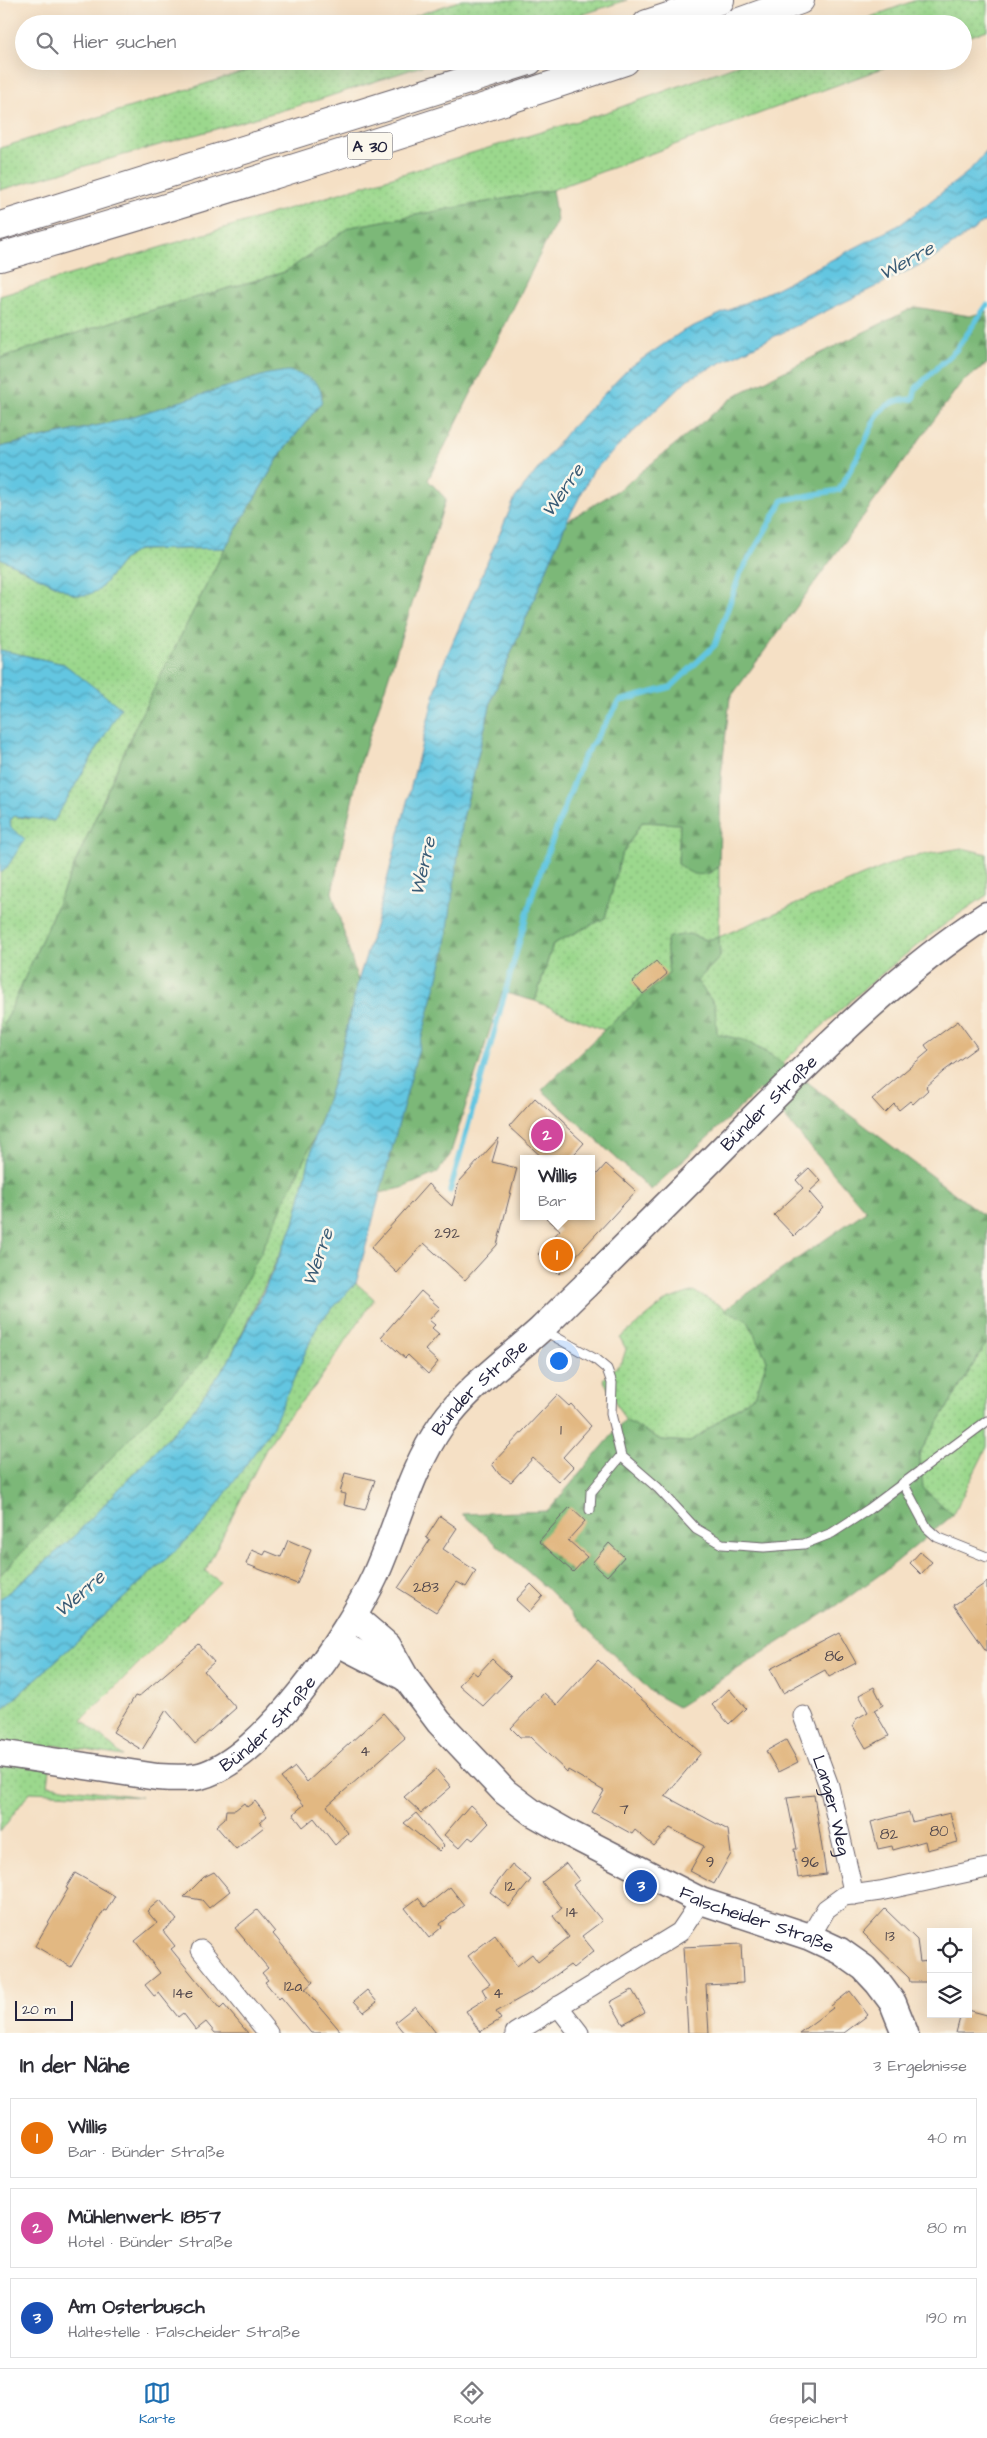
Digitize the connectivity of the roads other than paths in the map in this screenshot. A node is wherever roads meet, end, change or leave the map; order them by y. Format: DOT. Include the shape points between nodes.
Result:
graph roads {
  1 [pos="720,0"];
  2 [pos="800,0"];
  3 [pos="674,15"];
  4 [pos="759,15"];
  5 [pos="500,70"];
  6 [pos="598,70"];
  7 [pos="0,226"];
  8 [pos="0,257"];
  9 [pos="987,915"];
  10 [pos="541,1328"];
  11 [pos="987,1421"];
  12 [pos="621,1456"];
  13 [pos="903,1483"];
  14 [pos="590,1510"];
  15 [pos="987,1557"];
  16 [pos="354,1617"];
  17 [pos="338,1643"];
  18 [pos="406,1678"];
  19 [pos="802,1716"];
  20 [pos="0,1753"];
  21 [pos="987,1868"];
  22 [pos="854,1895"];
  23 [pos="701,1901"];
  24 [pos="810,1937"];
  25 [pos="200,1950"];
  26 [pos="558,2006"];
  27 [pos="268,2033"];
  28 [pos="515,2033"];
  29 [pos="579,2033"];
  30 [pos="905,2033"];
  1 -- 3 [label="highway"];
  2 -- 4 [label="highway"];
  5 -- 7 [label="highway, A 30"];
  6 -- 8 [label="highway, A 30" via="380,143"];
  9 -- 10 [label="main road, Bünder Straße" via="880,998 803,1068"];
  10 -- 12 [label="lane" via="595,1359 606,1369 612,1383 611,1414"];
  10 -- 16 [label="main road, Bünder Straße" via="494,1369 443,1423 411,1480 375,1576"];
  11 -- 13 [label="lane"];
  12 -- 13 [label="lane" via="658,1488 696,1530 722,1544 764,1547 804,1544 832,1533"];
  12 -- 14 [label="lane" via="591,1492"];
  13 -- 15 [label="lane" via="927,1528 937,1537"];
  16 -- 17 [label="main road, Bünder Straße"];
  16 -- 18 [label="main road, Falscheider Straße" via="388,1646"];
  17 -- 18 [label="main road, Falscheider Straße"];
  17 -- 20 [label="main road, Bünder Straße" via="316,1675 252,1745 200,1776 157,1777"];
  18 -- 23 [label="main road, Falscheider Straße" via="439,1722 505,1792 570,1834"];
  19 -- 22 [label="street, Langer Weg" via="829,1786"];
  21 -- 22 [label="street"];
  22 -- 24 [label="street" via="844,1896 826,1909"];
  23 -- 24 [label="main road, Falscheider Straße"];
  23 -- 26 [label="street" via="680,1932"];
  24 -- 30 [label="main road, Falscheider Straße" via="840,1951 868,1973 893,2003"];
  25 -- 27 [label="street"];
  26 -- 28 [label="street"];
  26 -- 29 [label="street"];
}
